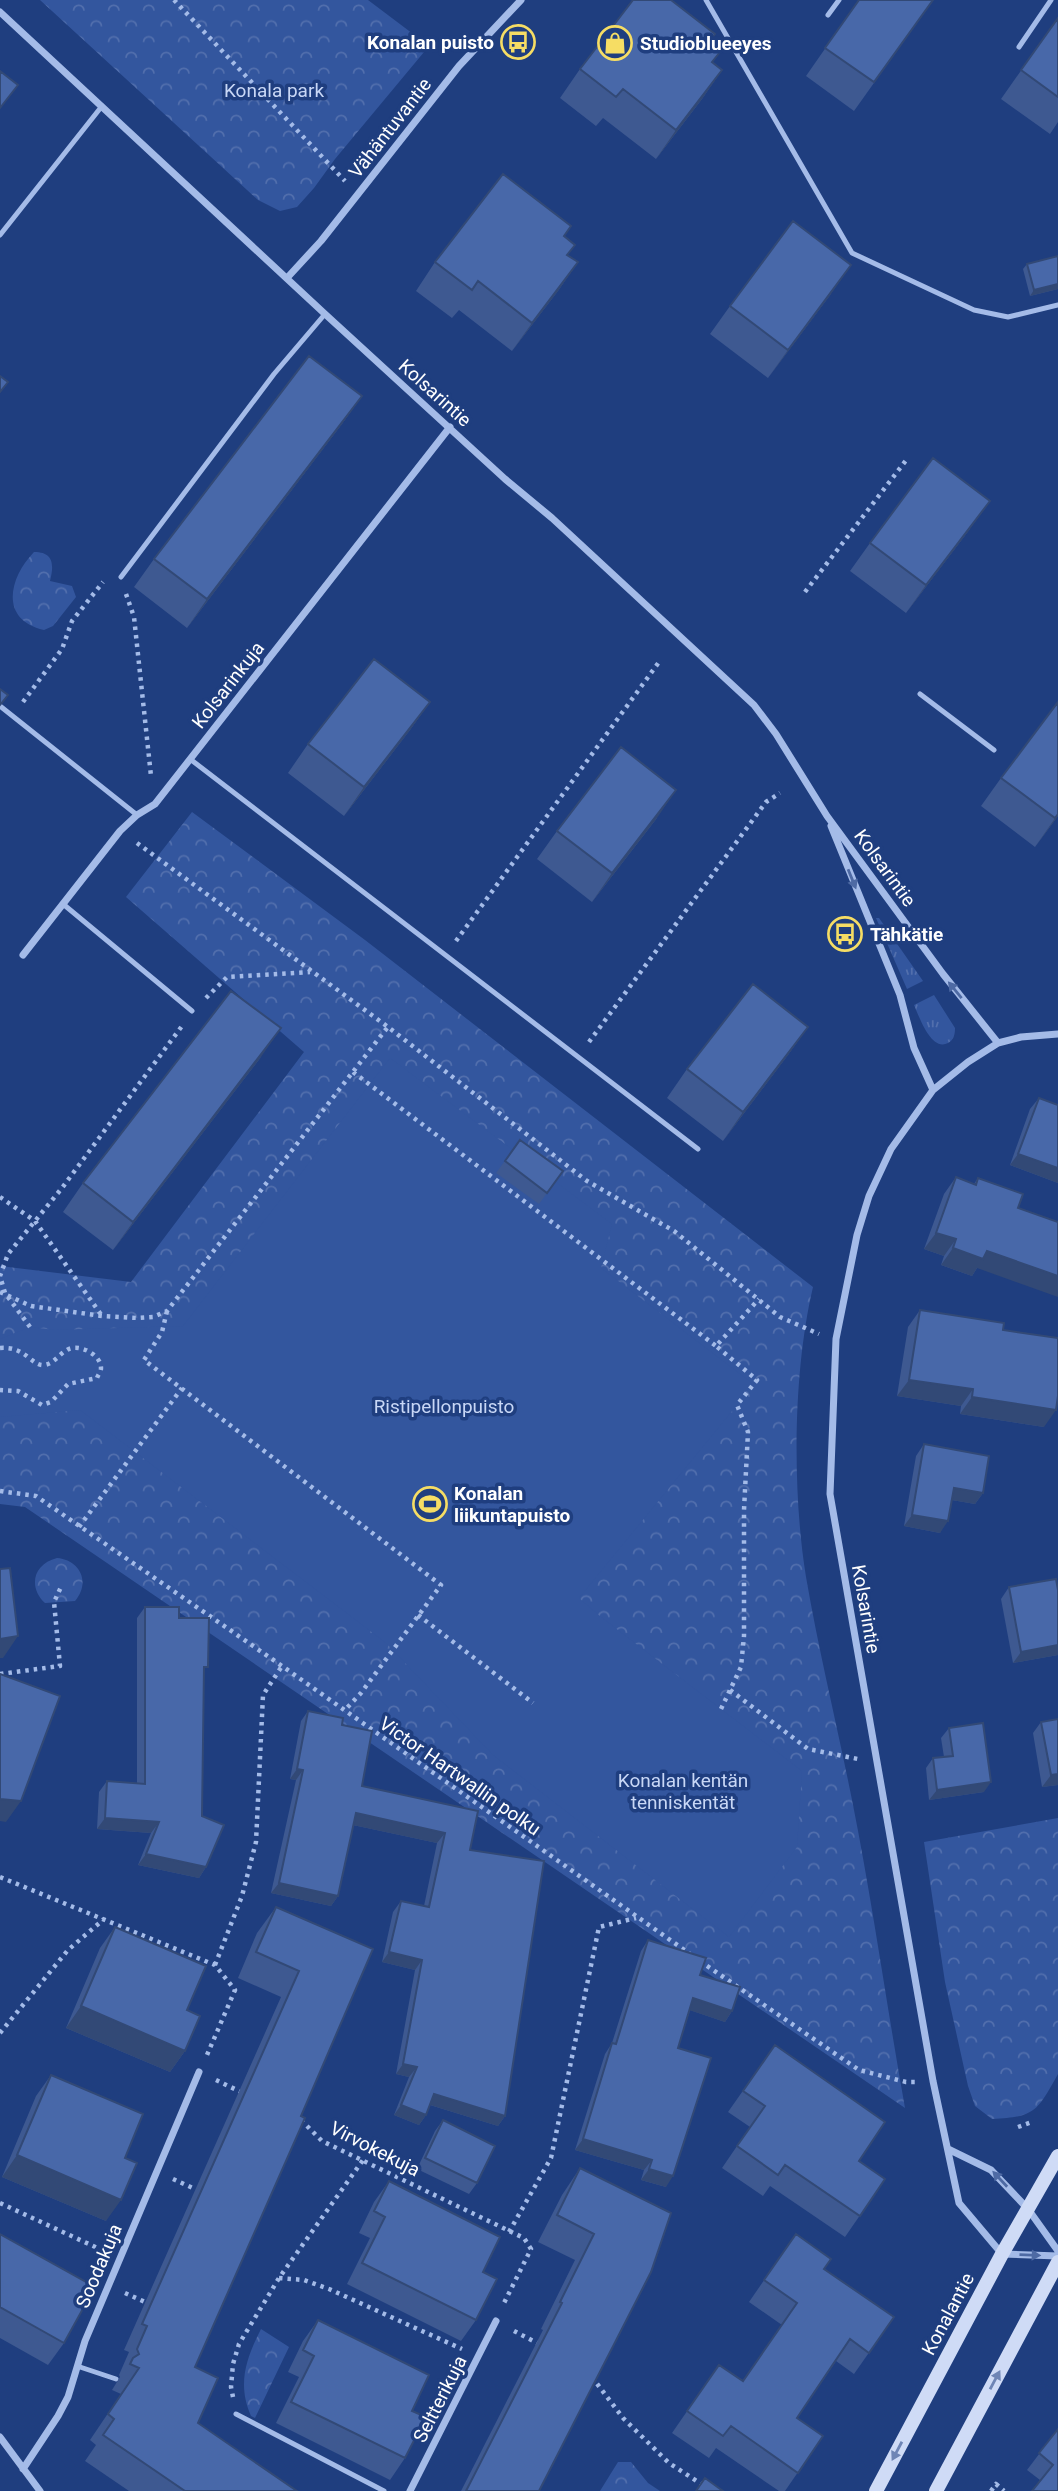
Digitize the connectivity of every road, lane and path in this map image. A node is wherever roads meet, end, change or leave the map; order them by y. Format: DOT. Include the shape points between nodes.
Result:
graph roads {
  1 [pos="174,0"];
  2 [pos="521,0"];
  3 [pos="706,0"];
  4 [pos="839,0"];
  5 [pos="1051,0"];
  6 [pos="0,12"];
  7 [pos="828,15"];
  8 [pos="1019,47"];
  9 [pos="102,106"];
  10 [pos="358,193"];
  11 [pos="0,236"];
  12 [pos="287,278"];
  13 [pos="1058,305"];
  14 [pos="325,314"];
  15 [pos="450,427"];
  16 [pos="906,459"];
  17 [pos="121,577"];
  18 [pos="805,592"];
  19 [pos="659,662"];
  20 [pos="920,694"];
  21 [pos="0,706"];
  22 [pos="13,716"];
  23 [pos="993,750"];
  24 [pos="189,759"];
  25 [pos="780,793"];
  26 [pos="155,804"];
  27 [pos="137,816"];
  28 [pos="827,816"];
  29 [pos="120,831"];
  30 [pos="63,904"];
  31 [pos="23,955"];
  32 [pos="446,956"];
  33 [pos="311,972"];
  34 [pos="192,1011"];
  35 [pos="388,1027"];
  36 [pos="1058,1034"];
  37 [pos="998,1043"];
  38 [pos="578,1057"];
  39 [pos="353,1072"];
  40 [pos="933,1090"];
  41 [pos="698,1149"];
  42 [pos="0,1197"];
  43 [pos="35,1221"];
  44 [pos="3,1292"];
  45 [pos="759,1299"];
  46 [pos="167,1311"];
  47 [pos="102,1316"];
  48 [pos="30,1327"];
  49 [pos="836,1339"];
  50 [pos="716,1346"];
  51 [pos="0,1348"];
  52 [pos="182,1388"];
  53 [pos="0,1390"];
  54 [pos="0,1491"];
  55 [pos="79,1527"];
  56 [pos="61,1587"];
  57 [pos="418,1615"];
  58 [pos="282,1666"];
  59 [pos="0,1674"];
  60 [pos="730,1690"];
  61 [pos="533,1703"];
  62 [pos="721,1709"];
  63 [pos="344,1711"];
  64 [pos="877,1763"];
  65 [pos="0,1877"];
  66 [pos="637,1918"];
  67 [pos="104,1919"];
  68 [pos="215,1965"];
  69 [pos="0,2033"];
  70 [pos="199,2072"];
  71 [pos="906,2082"];
  72 [pos="251,2096"];
  73 [pos="293,2116"];
  74 [pos="1032,2122"];
  75 [pos="1018,2127"];
  76 [pos="948,2149"];
  77 [pos="1058,2156"];
  78 [pos="363,2160"];
  79 [pos="0,2203"];
  80 [pos="1028,2209"];
  81 [pos="509,2232"];
  82 [pos="1058,2253"];
  83 [pos="1002,2254"];
  84 [pos="120,2259"];
  85 [pos="1058,2262"];
  86 [pos="279,2278"];
  87 [pos="496,2320"];
  88 [pos="542,2345"];
  89 [pos="478,2357"];
  90 [pos="77,2367"];
  91 [pos="587,2370"];
  92 [pos="117,2379"];
  93 [pos="236,2414"];
  94 [pos="0,2437"];
  95 [pos="23,2469"];
  96 [pos="40,2491"];
  97 [pos="384,2491"];
  98 [pos="410,2491"];
  99 [pos="712,2491"];
  100 [pos="876,2491"];
  101 [pos="936,2491"];
  102 [pos="990,2491"];
  103 [pos="1004,2491"];
  1 -- 10 [label="path"];
  2 -- 10 [label="street, Vähäntuvantie" via="468,54"];
  3 -- 13 [label="lane" via="852,253 991,315 1008,317"];
  4 -- 7 [label="lane"];
  5 -- 8 [label="lane"];
  6 -- 9 [label="street, Kolsarintie"];
  9 -- 11 [label="lane"];
  9 -- 12 [label="street, Kolsarintie"];
  10 -- 12 [label="street, Vähäntuvantie"];
  12 -- 14 [label="street, Kolsarintie"];
  14 -- 15 [label="street, Kolsarintie"];
  14 -- 17 [label="lane" via="274,374"];
  15 -- 24 [label="street, Kolsarinkuja"];
  15 -- 28 [label="street, Kolsarintie" via="754,705"];
  16 -- 18 [label="path"];
  17 -- 22 [label="path" via="102,582 72,621 62,649"];
  17 -- 26 [label="path" via="134,617"];
  19 -- 32 [label="path"];
  20 -- 23 [label="lane"];
  21 -- 22 [label="lane"];
  22 -- 27 [label="lane"];
  24 -- 26 [label="street, Kolsarinkuja"];
  24 -- 32 [label="lane"];
  25 -- 38 [label="path" via="766,802"];
  26 -- 27 [label="street, Kolsarinkuja"];
  27 -- 29 [label="street, Kolsarinkuja"];
  37 -- 28 [label="street, Kolsarintie, one-way"];
  28 -- 40 [label="street, Kolsarintie, one-way"];
  29 -- 30 [label="street, Kolsarinkuja"];
  29 -- 33 [label="path"];
  30 -- 31 [label="street, Kolsarinkuja"];
  30 -- 34 [label="lane"];
  32 -- 38 [label="lane"];
  33 -- 34 [label="path" via="227,977"];
  33 -- 35 [label="path"];
  34 -- 43 [label="path"];
  35 -- 39 [label="path"];
  35 -- 45 [label="path" via="587,1181 674,1231"];
  36 -- 37 [label="street"];
  37 -- 40 [label="street, Kolsarintie"];
  38 -- 41 [label="lane"];
  39 -- 46 [label="path"];
  39 -- 50 [label="path"];
  40 -- 49 [label="street, Kolsarintie" via="891,1149 869,1196"];
  42 -- 43 [label="path"];
  43 -- 44 [label="path" via="8,1254 0,1276"];
  43 -- 47 [label="path"];
  44 -- 47 [label="path" via="31,1306"];
  44 -- 48 [label="path"];
  45 -- 49 [label="path" via="780,1317"];
  45 -- 50 [label="path"];
  46 -- 47 [label="path" via="153,1317"];
  46 -- 52 [label="path" via="162,1332 144,1360"];
  49 -- 64 [label="street, Kolsarintie" via="830,1494"];
  50 -- 60 [label="path" via="757,1380 737,1405 748,1432 744,1636 741,1667"];
  51 -- 53 [label="path" via="15,1348 45,1365 76,1347 91,1353 101,1368 97,1378 68,1384 42,1405 18,1391"];
  52 -- 55 [label="path"];
  52 -- 57 [label="path" via="441,1585"];
  54 -- 55 [label="path, Victor Hartwallin polku" via="36,1496"];
  55 -- 58 [label="path, Victor Hartwallin polku"];
  56 -- 59 [label="path" via="54,1602 60,1666"];
  57 -- 61 [label="path"];
  57 -- 63 [label="path"];
  58 -- 63 [label="path, Victor Hartwallin polku"];
  58 -- 68 [label="path" via="263,1695 256,1842 242,1896"];
  60 -- 62 [label="path"];
  60 -- 64 [label="path" via="808,1749"];
  63 -- 66 [label="path, Victor Hartwallin polku"];
  64 -- 76 [label="street, Kolsarintie"];
  65 -- 67 [label="path"];
  66 -- 71 [label="path, Victor Hartwallin polku" via="859,2070"];
  66 -- 81 [label="path" via="599,1927 551,2158"];
  67 -- 68 [label="path"];
  67 -- 69 [label="path" via="68,1950"];
  68 -- 70 [label="path" via="235,1990"];
  70 -- 72 [label="path"];
  70 -- 84 [label="street, Soodakuja"];
  73 -- 78 [label="path, Virvokekuja" via="322,2141"];
  74 -- 75 [label="path"];
  80 -- 76 [label="street, one-way" via="991,2170"];
  76 -- 83 [label="street, Kolsarintie" via="959,2203"];
  77 -- 80 [label="main road, Konalantie"];
  78 -- 81 [label="path, Virvokekuja"];
  78 -- 86 [label="path"];
  79 -- 84 [label="path"];
  80 -- 82 [label="street"];
  80 -- 83 [label="main road, Konalantie"];
  81 -- 87 [label="path, Virvokekuja" via="524,2238 531,2249"];
  83 -- 82 [label="street, one-way"];
  83 -- 100 [label="main road, Konalantie, one-way"];
  84 -- 90 [label="street, Soodakuja"];
  101 -- 85 [label="main road, one-way"];
  86 -- 89 [label="path" via="329,2289"];
  86 -- 93 [label="path" via="239,2344 231,2387"];
  87 -- 88 [label="path"];
  87 -- 89 [label="street, Seltterikuja"];
  89 -- 98 [label="street, Seltterikuja"];
  90 -- 92 [label="lane"];
  90 -- 95 [label="street, Soodakuja" via="58,2416"];
  91 -- 99 [label="path" via="623,2418 669,2463"];
  93 -- 97 [label="lane"];
  94 -- 95 [label="street"];
  95 -- 96 [label="street"];
  102 -- 103 [label="path" via="996,2484"];
}
